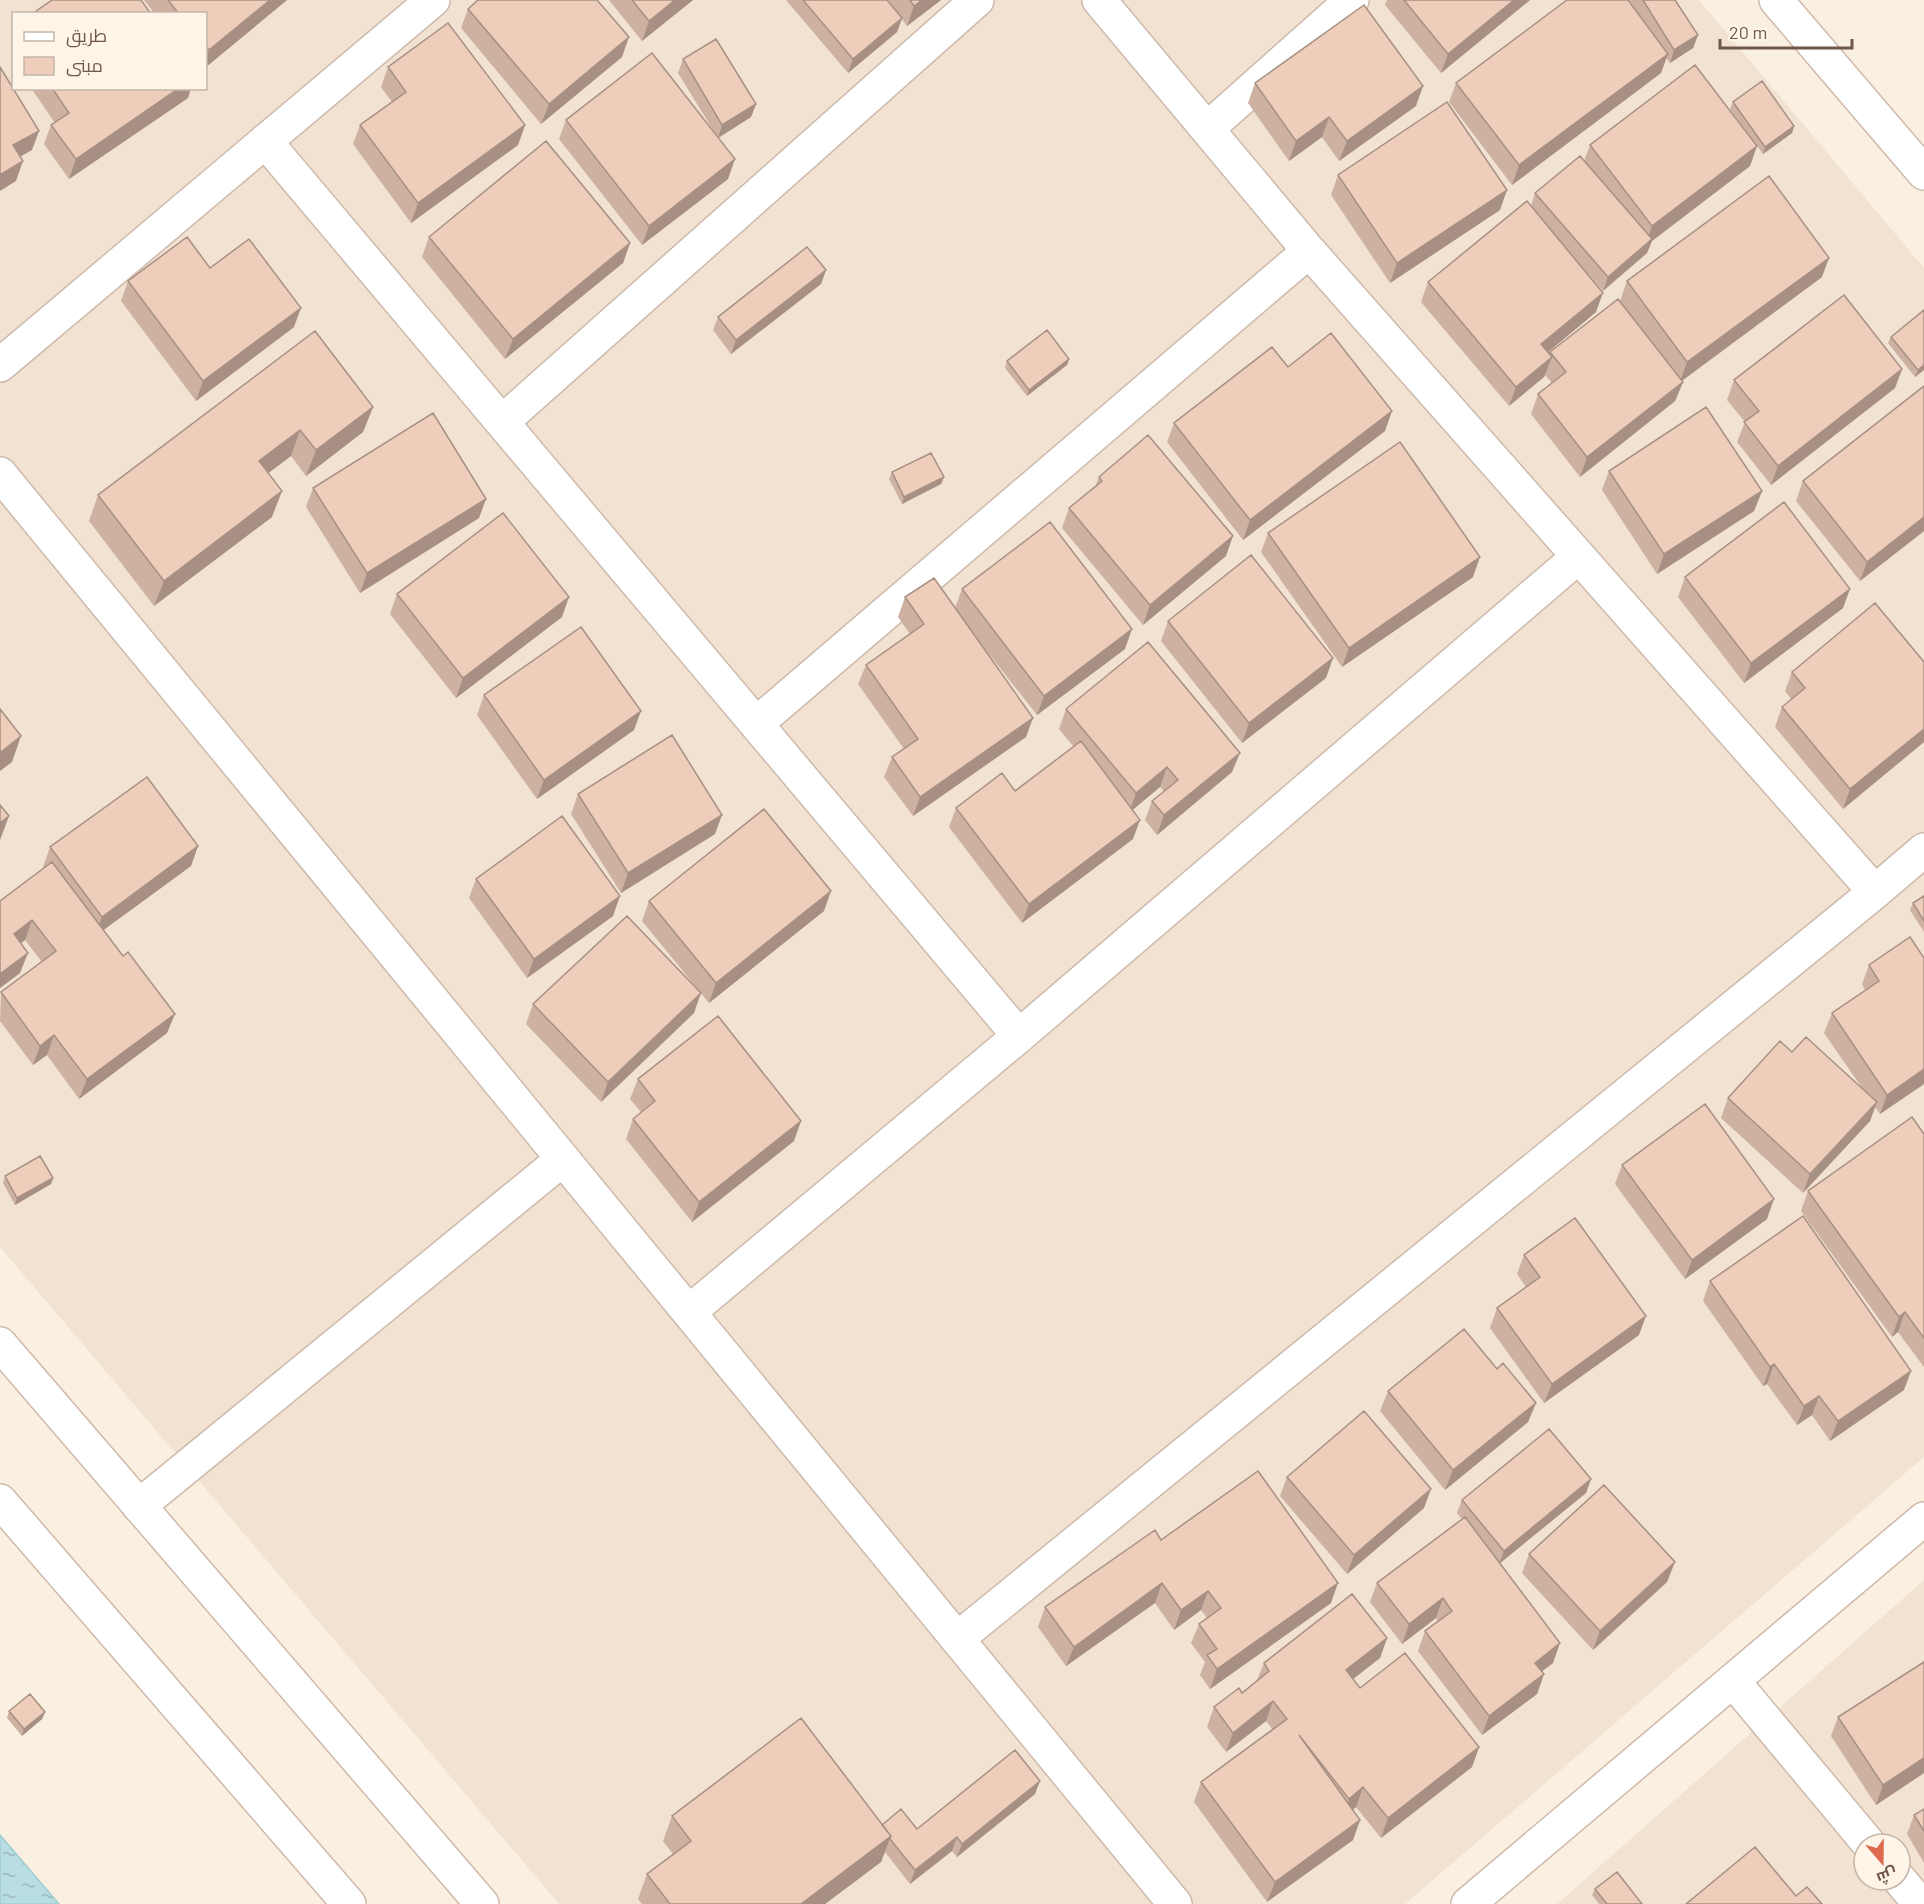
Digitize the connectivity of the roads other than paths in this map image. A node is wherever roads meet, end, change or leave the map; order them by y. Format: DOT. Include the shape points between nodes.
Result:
graph roads {
  1 [pos="433,0"];
  2 [pos="977,0"];
  3 [pos="1099,0"];
  4 [pos="1352,0"];
  5 [pos="1776,0"];
  6 [pos="1207,129"];
  7 [pos="265,141"];
  8 [pos="1924,173"];
  9 [pos="1309,251"];
  10 [pos="0,365"];
  11 [pos="502,422"];
  12 [pos="0,474"];
  13 [pos="1578,556"];
  14 [pos="756,724"];
  15 [pos="1924,850"];
  16 [pos="1875,892"];
  17 [pos="1019,1036"];
  18 [pos="563,1159"];
  19 [pos="689,1312"];
  20 [pos="0,1344"];
  21 [pos="0,1501"];
  22 [pos="139,1506"];
  23 [pos="1924,1519"];
  24 [pos="957,1639"];
  25 [pos="1733,1681"];
  26 [pos="1859,1832"];
  27 [pos="1910,1892"];
  28 [pos="349,1904"];
  29 [pos="482,1904"];
  30 [pos="1175,1904"];
  31 [pos="1468,1904"];
  32 [pos="1920,1904"];
  1 -- 7 [label="street"];
  2 -- 11 [label="street"];
  3 -- 6 [label="street"];
  4 -- 6 [label="street"];
  5 -- 8 [label="street"];
  6 -- 9 [label="street"];
  7 -- 10 [label="street"];
  7 -- 11 [label="street"];
  9 -- 13 [label="street"];
  9 -- 14 [label="street"];
  11 -- 14 [label="street"];
  12 -- 18 [label="street"];
  13 -- 16 [label="street"];
  13 -- 17 [label="street"];
  14 -- 17 [label="street"];
  15 -- 16 [label="street"];
  16 -- 24 [label="street"];
  17 -- 19 [label="street"];
  18 -- 19 [label="street"];
  18 -- 22 [label="street"];
  19 -- 24 [label="street"];
  20 -- 22 [label="street"];
  21 -- 28 [label="street"];
  22 -- 29 [label="street"];
  23 -- 25 [label="street"];
  24 -- 30 [label="street"];
  25 -- 26 [label="street"];
  25 -- 31 [label="street"];
  27 -- 32 [label="street"];
}
